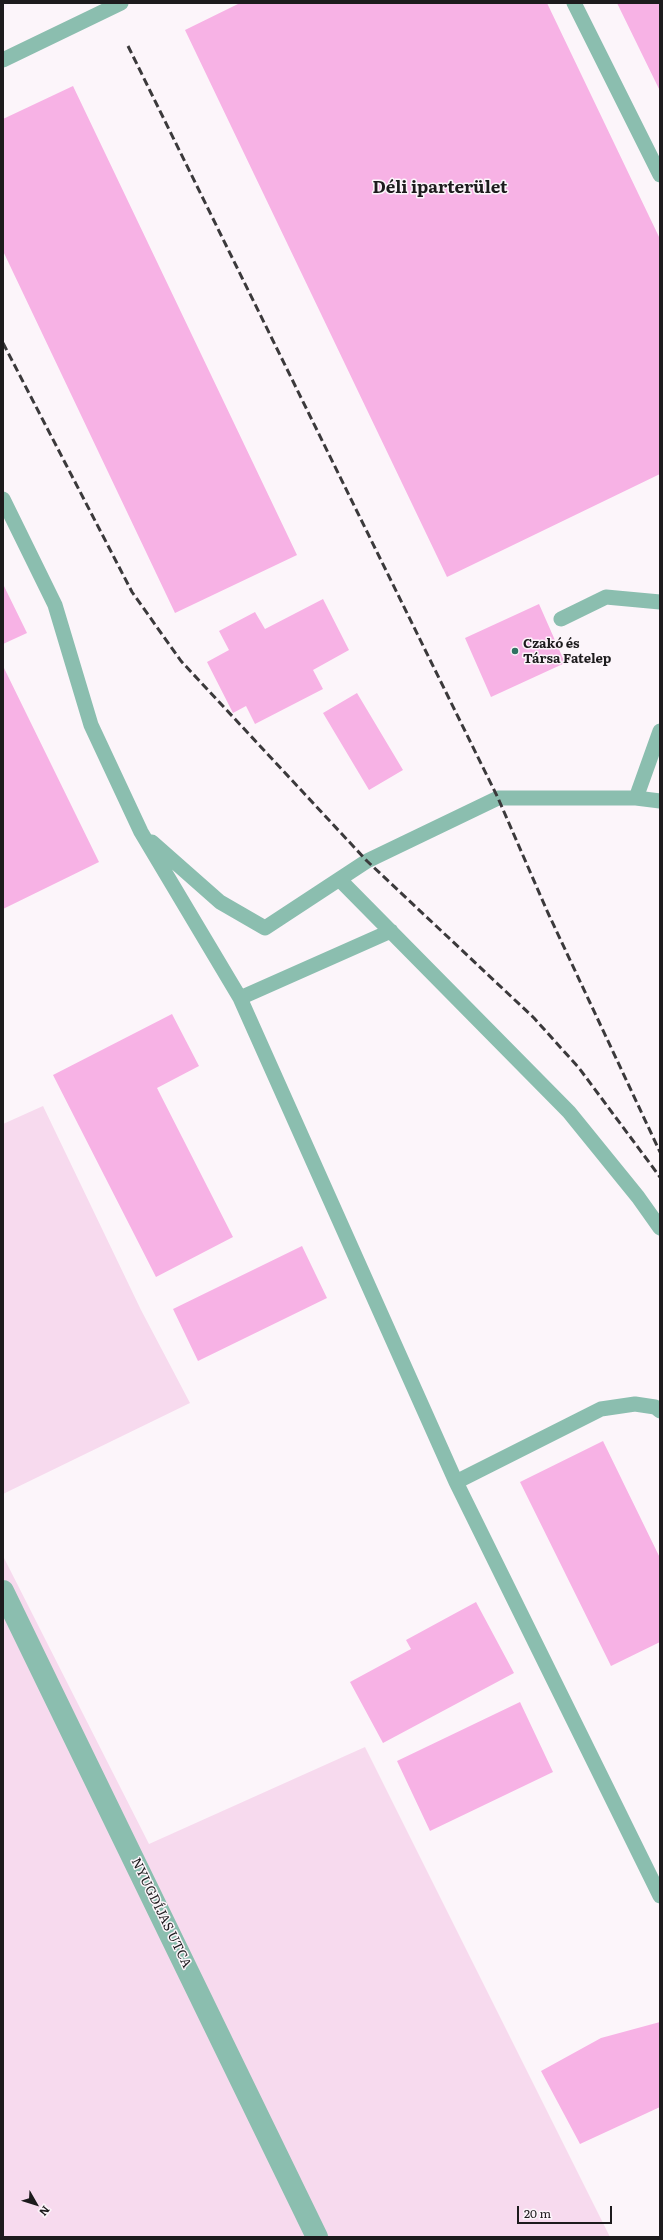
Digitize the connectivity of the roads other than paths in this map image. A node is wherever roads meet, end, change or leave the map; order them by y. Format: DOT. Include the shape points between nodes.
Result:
graph roads {
  1 [pos="121,3"];
  2 [pos="574,3"];
  3 [pos="3,60"];
  4 [pos="660,175"];
  5 [pos="3,499"];
  6 [pos="660,602"];
  7 [pos="561,619"];
  8 [pos="660,731"];
  9 [pos="636,798"];
  10 [pos="660,801"];
  11 [pos="141,832"];
  12 [pos="340,880"];
  13 [pos="391,931"];
  14 [pos="240,998"];
  15 [pos="660,1228"];
  16 [pos="660,1412"];
  17 [pos="456,1482"];
  18 [pos="3,1591"];
  19 [pos="660,1896"];
  20 [pos="317,2237"];
  1 -- 3 [label="lane"];
  2 -- 4 [label="lane"];
  5 -- 11 [label="lane" via="55,606 92,725"];
  6 -- 7 [label="lane" via="606,597"];
  8 -- 9 [label="lane"];
  9 -- 10 [label="lane"];
  9 -- 12 [label="lane" via="498,798 367,861"];
  11 -- 12 [label="lane" via="220,902 265,928"];
  11 -- 14 [label="lane"];
  12 -- 13 [label="lane"];
  13 -- 14 [label="lane"];
  13 -- 15 [label="lane" via="569,1112"];
  14 -- 17 [label="lane"];
  16 -- 17 [label="lane" via="655,1407 635,1404 601,1409"];
  17 -- 19 [label="lane"];
  18 -- 20 [label="street, NYUGDÍJAS UTCA"];
}
